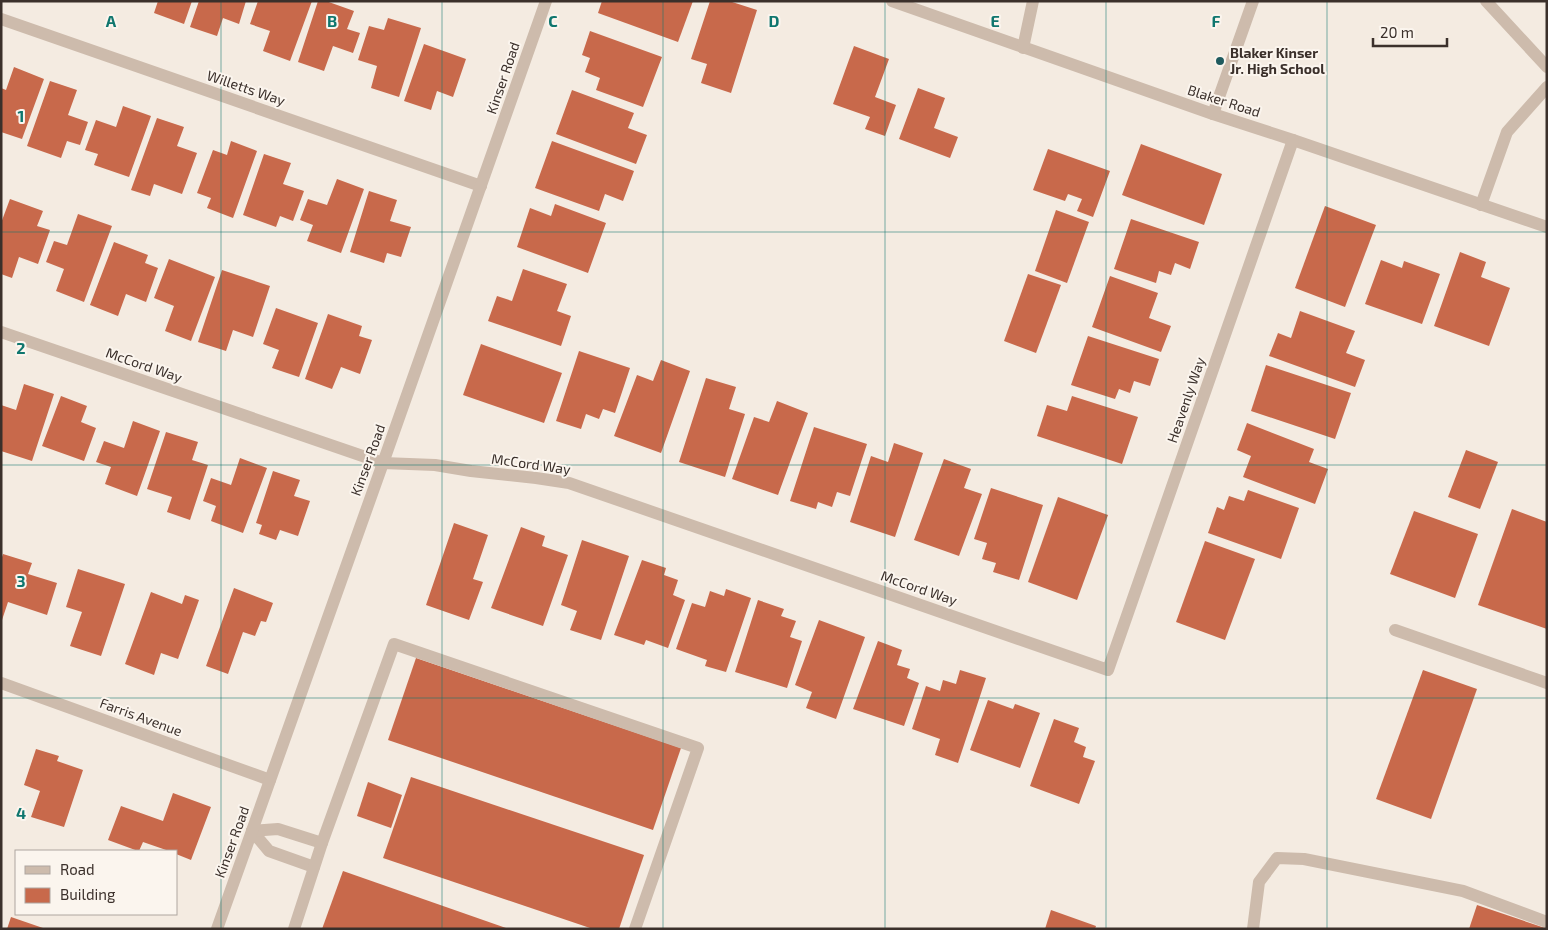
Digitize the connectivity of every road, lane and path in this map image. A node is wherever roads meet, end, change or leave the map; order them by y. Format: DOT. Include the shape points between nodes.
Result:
graph roads {
  1 [pos="546,1"];
  2 [pos="892,1"];
  3 [pos="1033,1"];
  4 [pos="1254,1"];
  5 [pos="1486,1"];
  6 [pos="1,19"];
  7 [pos="1023,48"];
  8 [pos="1547,67"];
  9 [pos="1547,87"];
  10 [pos="1213,114"];
  11 [pos="1293,140"];
  12 [pos="481,186"];
  13 [pos="1481,205"];
  14 [pos="1547,226"];
  15 [pos="1,332"];
  16 [pos="384,463"];
  17 [pos="1396,630"];
  18 [pos="1108,670"];
  19 [pos="1,683"];
  20 [pos="1547,683"];
  21 [pos="270,780"];
  22 [pos="252,831"];
  23 [pos="322,844"];
  24 [pos="314,867"];
  25 [pos="1547,922"];
  26 [pos="217,929"];
  27 [pos="294,929"];
  28 [pos="636,929"];
  29 [pos="1253,929"];
  1 -- 12 [label="street, Kinser Road"];
  2 -- 7 [label="street, Blaker Road"];
  3 -- 7 [label="street"];
  4 -- 10 [label="street"];
  5 -- 8 [label="street"];
  6 -- 12 [label="street, Willetts Way"];
  7 -- 10 [label="street, Blaker Road"];
  9 -- 13 [label="street" via="1507,132"];
  10 -- 11 [label="street, Blaker Road"];
  11 -- 13 [label="street, Blaker Road"];
  11 -- 18 [label="street, Heavenly Way"];
  12 -- 16 [label="street, Kinser Road"];
  13 -- 14 [label="street, Blaker Road"];
  15 -- 16 [label="street, McCord Way"];
  16 -- 18 [label="street, McCord Way" via="434,465 569,483"];
  16 -- 21 [label="street, Kinser Road"];
  17 -- 20 [label="street"];
  19 -- 21 [label="street, Farris Avenue"];
  21 -- 22 [label="street, Kinser Road"];
  22 -- 23 [label="street" via="278,828"];
  22 -- 24 [label="street" via="270,851"];
  22 -- 26 [label="street, Kinser Road"];
  23 -- 24 [label="street"];
  23 -- 28 [label="street" via="394,644 698,748"];
  24 -- 27 [label="street"];
  25 -- 29 [label="street" via="1463,891 1304,859 1276,858 1259,882"];
}
